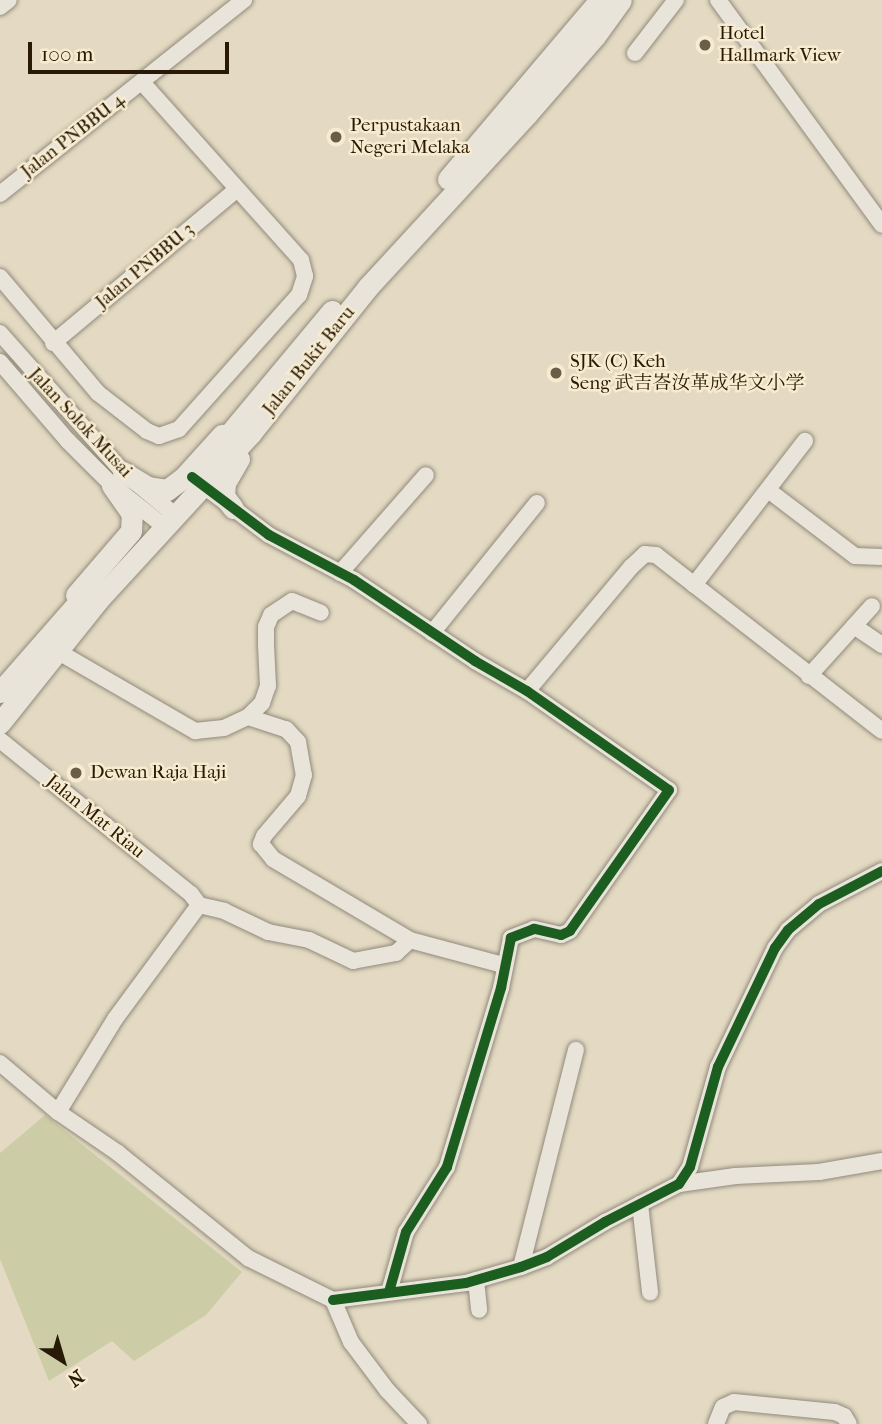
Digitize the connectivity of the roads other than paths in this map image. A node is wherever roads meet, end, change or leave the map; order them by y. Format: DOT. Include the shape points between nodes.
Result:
graph roads {
  1 [pos="9,0"];
  2 [pos="244,0"];
  3 [pos="600,0"];
  4 [pos="621,0"];
  5 [pos="676,0"];
  6 [pos="718,0"];
  7 [pos="0,8"];
  8 [pos="635,53"];
  9 [pos="142,82"];
  10 [pos="237,189"];
  11 [pos="0,194"];
  12 [pos="882,225"];
  13 [pos="0,278"];
  14 [pos="0,333"];
  15 [pos="53,343"];
  16 [pos="318,351"];
  17 [pos="0,362"];
  18 [pos="289,362"];
  19 [pos="805,441"];
  20 [pos="426,475"];
  21 [pos="117,478"];
  22 [pos="197,482"];
  23 [pos="768,490"];
  24 [pos="537,503"];
  25 [pos="233,508"];
  26 [pos="165,517"];
  27 [pos="882,557"];
  28 [pos="340,573"];
  29 [pos="694,585"];
  30 [pos="872,606"];
  31 [pos="321,613"];
  32 [pos="854,626"];
  33 [pos="432,633"];
  34 [pos="882,645"];
  35 [pos="57,651"];
  36 [pos="31,656"];
  37 [pos="809,676"];
  38 [pos="527,691"];
  39 [pos="0,692"];
  40 [pos="248,717"];
  41 [pos="0,723"];
  42 [pos="882,731"];
  43 [pos="0,740"];
  44 [pos="882,871"];
  45 [pos="195,899"];
  46 [pos="410,940"];
  47 [pos="503,965"];
  48 [pos="576,1051"];
  49 [pos="0,1063"];
  50 [pos="58,1112"];
  51 [pos="882,1161"];
  52 [pos="679,1184"];
  53 [pos="640,1204"];
  54 [pos="521,1267"];
  55 [pos="476,1280"];
  56 [pos="389,1292"];
  57 [pos="650,1292"];
  58 [pos="333,1300"];
  59 [pos="479,1310"];
  60 [pos="419,1424"];
  61 [pos="716,1424"];
  62 [pos="849,1424"];
  1 -- 7 [label="street"];
  2 -- 9 [label="street, Jalan PNBBU 4"];
  3 -- 18 [label="main road, Jalan Bukit Baru"];
  4 -- 16 [label="main road, Jalan Bukit Baru" via="534,106 368,287"];
  5 -- 8 [label="street"];
  6 -- 12 [label="street"];
  9 -- 10 [label="street"];
  9 -- 11 [label="street, Jalan PNBBU 4"];
  10 -- 15 [label="street, Jalan PNBBU 3"];
  10 -- 15 [label="street" via="301,260 305,276 299,295 179,429 159,436 147,431 98,393"];
  13 -- 15 [label="street"];
  14 -- 21 [label="street, Jalan Solok Musai"];
  16 -- 22 [label="main road, Jalan Bukit Baru"];
  16 -- 25 [label="main road" via="295,392 230,470 225,496"];
  17 -- 21 [label="street, Jalan Solok Musai" via="68,441"];
  18 -- 21 [label="main road" via="174,486 159,491"];
  18 -- 22 [label="main road, Jalan Bukit Baru"];
  19 -- 23 [label="street"];
  20 -- 28 [label="street"];
  21 -- 26 [label="street, Jalan Solok Musai"];
  21 -- 36 [label="main road" via="132,514 131,531"];
  22 -- 25 [label="street"];
  22 -- 26 [label="main road, Jalan Bukit Baru"];
  23 -- 27 [label="street" via="855,556"];
  23 -- 29 [label="street"];
  24 -- 33 [label="street"];
  25 -- 28 [label="street" via="287,547"];
  26 -- 35 [label="main road, Jalan Bukit Baru"];
  26 -- 36 [label="main road, Jalan Bukit Baru"];
  28 -- 33 [label="street"];
  29 -- 37 [label="street"];
  29 -- 38 [label="street" via="656,555 645,554 599,602"];
  30 -- 32 [label="street"];
  31 -- 40 [label="street" via="292,601 271,615 266,636 268,685 262,703"];
  32 -- 34 [label="street"];
  32 -- 37 [label="street"];
  33 -- 38 [label="street"];
  35 -- 40 [label="street" via="194,731 223,728"];
  35 -- 41 [label="main road, Jalan Bukit Baru"];
  36 -- 39 [label="main road, Jalan Bukit Baru"];
  37 -- 42 [label="street"];
  38 -- 47 [label="street" via="669,790 570,931 561,935 522,931 511,938"];
  40 -- 46 [label="street" via="286,729 302,754 304,775 298,796 264,836 261,844 266,852 286,870"];
  43 -- 45 [label="street, Jalan Mat Riau"];
  44 -- 52 [label="street" via="819,904 788,930 775,948 718,1067 691,1167"];
  45 -- 46 [label="street" via="268,932 309,940 353,961 396,953"];
  45 -- 50 [label="street"];
  46 -- 47 [label="street"];
  47 -- 56 [label="street" via="501,989 447,1167 406,1233"];
  48 -- 54 [label="street"];
  49 -- 50 [label="street"];
  50 -- 58 [label="street" via="118,1153 248,1258"];
  51 -- 52 [label="street" via="819,1172"];
  52 -- 53 [label="street"];
  53 -- 54 [label="street"];
  53 -- 57 [label="street"];
  54 -- 55 [label="street"];
  55 -- 56 [label="street"];
  55 -- 59 [label="street"];
  56 -- 58 [label="street"];
  58 -- 60 [label="street" via="351,1342"];
  61 -- 62 [label="street" via="723,1407 734,1402 835,1412"];
}
